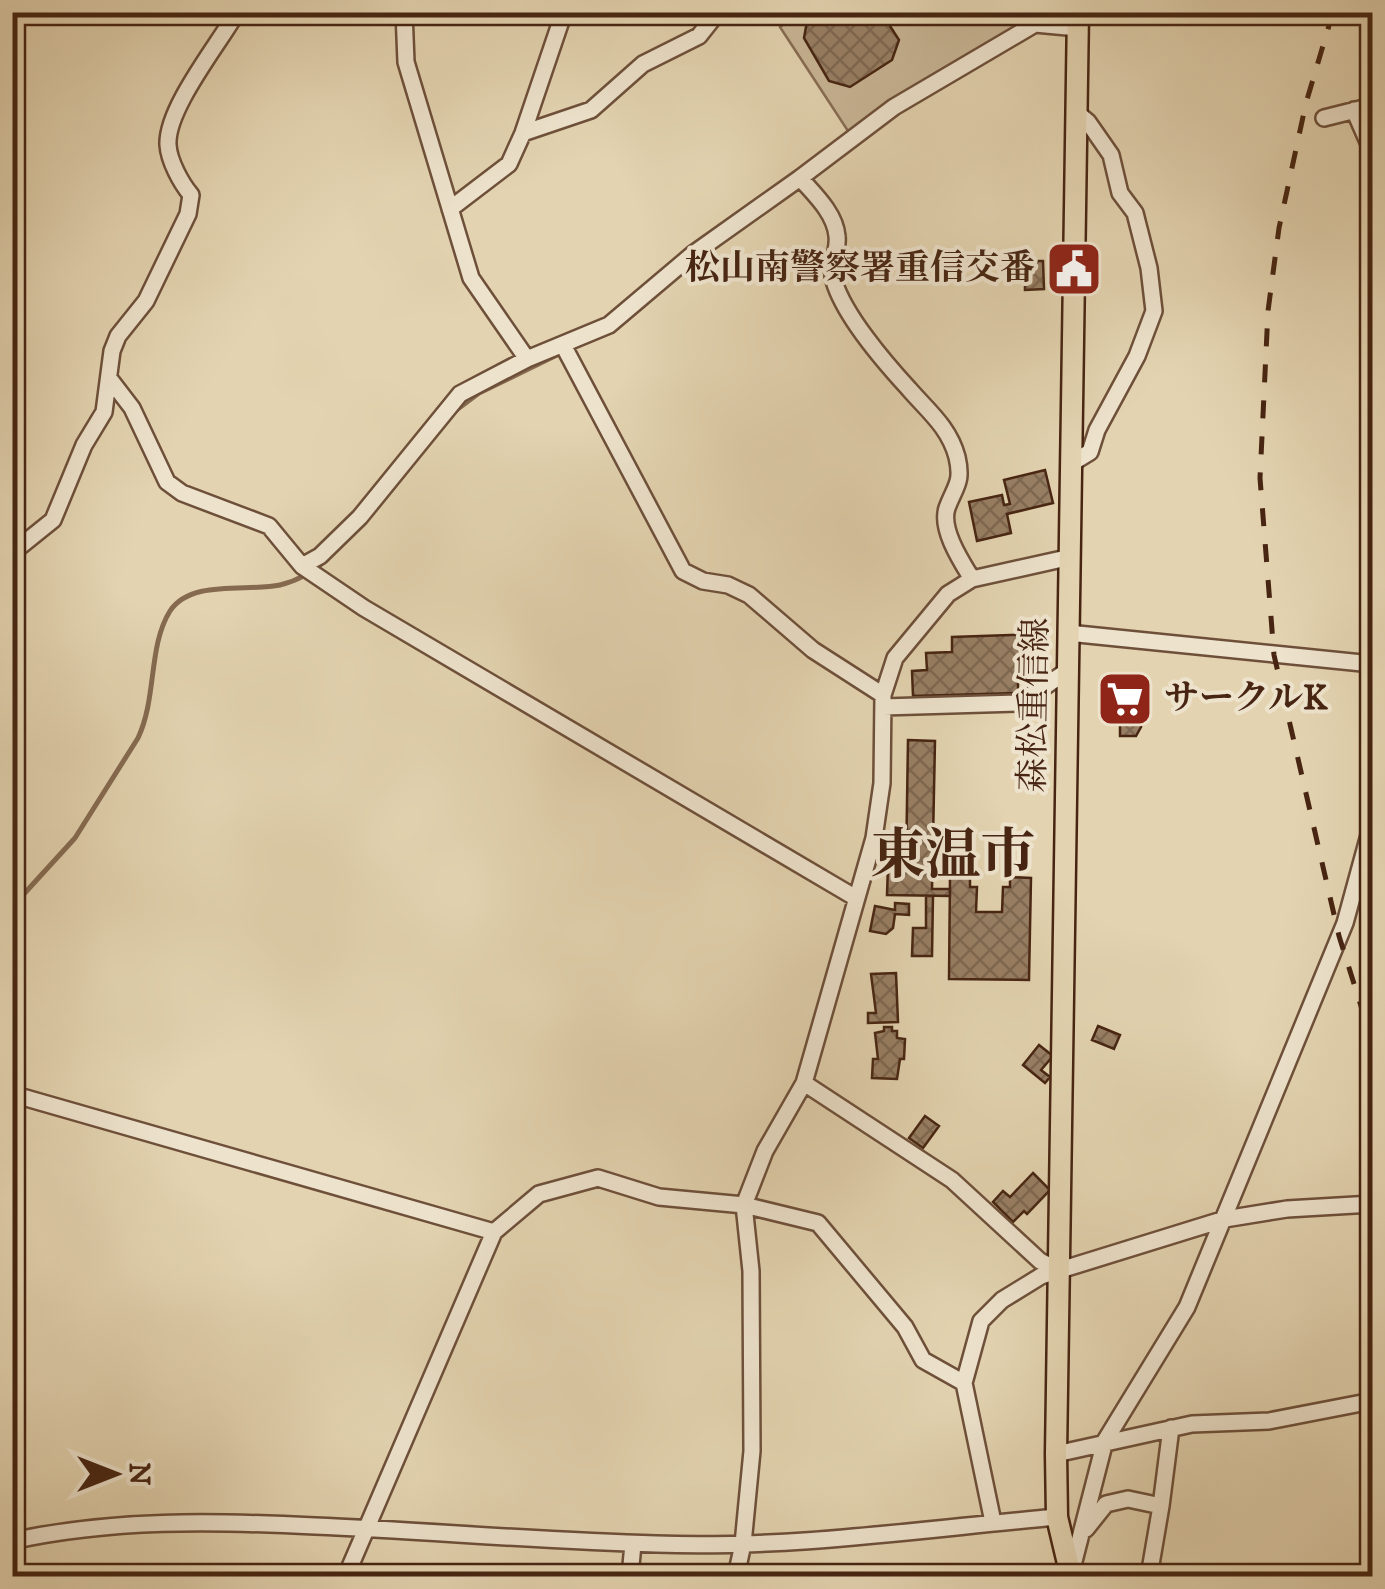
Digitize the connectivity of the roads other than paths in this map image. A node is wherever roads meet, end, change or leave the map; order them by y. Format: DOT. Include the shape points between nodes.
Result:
graph roads {
  1 [pos="237,12"];
  2 [pos="404,12"];
  3 [pos="564,12"];
  4 [pos="718,12"];
  5 [pos="1030,18"];
  6 [pos="1078,20"];
  7 [pos="1372,106"];
  8 [pos="1354,110"];
  9 [pos="1076,112"];
  10 [pos="1324,118"];
  11 [pos="523,132"];
  12 [pos="1372,150"];
  13 [pos="800,178"];
  14 [pos="450,209"];
  15 [pos="562,345"];
  16 [pos="527,359"];
  17 [pos="109,378"];
  18 [pos="1072,463"];
  19 [pos="12,553"];
  20 [pos="1071,558"];
  21 [pos="302,566"];
  22 [pos="972,579"];
  23 [pos="1068,632"];
  24 [pos="1372,664"];
  25 [pos="12,667"];
  26 [pos="1067,671"];
  27 [pos="12,700"];
  28 [pos="883,701"];
  29 [pos="1372,824"];
  30 [pos="856,898"];
  31 [pos="804,1082"];
  32 [pos="12,1094"];
  33 [pos="1372,1204"];
  34 [pos="744,1205"];
  35 [pos="1225,1218"];
  36 [pos="494,1232"];
  37 [pos="1058,1270"];
  38 [pos="964,1382"];
  39 [pos="1372,1402"];
  40 [pos="1170,1428"];
  41 [pos="1104,1440"];
  42 [pos="1056,1454"];
  43 [pos="1161,1506"];
  44 [pos="1057,1517"];
  45 [pos="993,1522"];
  46 [pos="366,1528"];
  47 [pos="1083,1534"];
  48 [pos="12,1541"];
  49 [pos="633,1544"];
  50 [pos="743,1544"];
  51 [pos="346,1576"];
  52 [pos="630,1576"];
  53 [pos="736,1576"];
  54 [pos="1071,1576"];
  55 [pos="1150,1576"];
  1 -- 17 [label="street" via="173,118 168,145 191,195 188,214 146,301 118,336"];
  2 -- 14 [label="street" via="406,62"];
  3 -- 11 [label="street"];
  4 -- 11 [label="street" via="698,36 642,64 591,110"];
  5 -- 6 [label="street"];
  5 -- 13 [label="street"];
  6 -- 9 [label="main road, 森松重信線"];
  7 -- 8 [label="street"];
  8 -- 10 [label="street"];
  8 -- 12 [label="street"];
  9 -- 18 [label="main road, 森松重信線"];
  9 -- 18 [label="street" via="1111,155 1120,193 1135,212 1154,311 1090,452"];
  11 -- 14 [label="street" via="509,164"];
  13 -- 15 [label="street" via="609,324"];
  13 -- 22 [label="street" via="827,210 837,236 833,280 844,300 880,356 948,432 960,480 946,510 949,532"];
  14 -- 16 [label="street" via="471,278"];
  15 -- 16 [label="street"];
  15 -- 28 [label="street" via="683,571 749,594"];
  16 -- 21 [label="street" via="460,394 360,517"];
  17 -- 19 [label="street" via="104,412 53,520"];
  17 -- 21 [label="street" via="132,408 168,482 268,526"];
  18 -- 20 [label="main road, 森松重信線"];
  20 -- 22 [label="street"];
  20 -- 23 [label="main road, 森松重信線"];
  21 -- 30 [label="street"];
  22 -- 28 [label="street" via="948,594 895,658"];
  23 -- 24 [label="street"];
  23 -- 26 [label="main road, 森松重信線"];
  25 -- 27 [label="street"];
  26 -- 28 [label="street" via="1020,704"];
  26 -- 37 [label="main road, 森松重信線"];
  28 -- 30 [label="street" via="882,783"];
  29 -- 35 [label="street" via="1344,923"];
  30 -- 31 [label="street"];
  31 -- 34 [label="street"];
  31 -- 37 [label="street" via="952,1180"];
  32 -- 36 [label="street"];
  33 -- 35 [label="street"];
  34 -- 36 [label="street" via="658,1197 598,1178 539,1194"];
  34 -- 38 [label="street" via="818,1224 905,1328 923,1360"];
  34 -- 50 [label="street" via="752,1452"];
  35 -- 37 [label="street"];
  35 -- 41 [label="street" via="1188,1308"];
  36 -- 46 [label="street"];
  37 -- 38 [label="street" via="1002,1300 980,1321"];
  37 -- 42 [label="main road, 森松重信線"];
  38 -- 45 [label="street"];
  39 -- 40 [label="street" via="1269,1421"];
  40 -- 41 [label="street"];
  40 -- 43 [label="street"];
  41 -- 42 [label="street"];
  41 -- 47 [label="street"];
  42 -- 44 [label="main road, 森松重信線"];
  43 -- 47 [label="street" via="1106,1504"];
  43 -- 55 [label="street"];
  44 -- 45 [label="street"];
  44 -- 54 [label="main road, 森松重信線"];
  45 -- 50 [label="street"];
  46 -- 48 [label="street" via="184,1522"];
  46 -- 49 [label="street"];
  46 -- 51 [label="street"];
  47 -- 54 [label="street"];
  49 -- 50 [label="street"];
  49 -- 52 [label="street"];
  50 -- 53 [label="street"];
}
